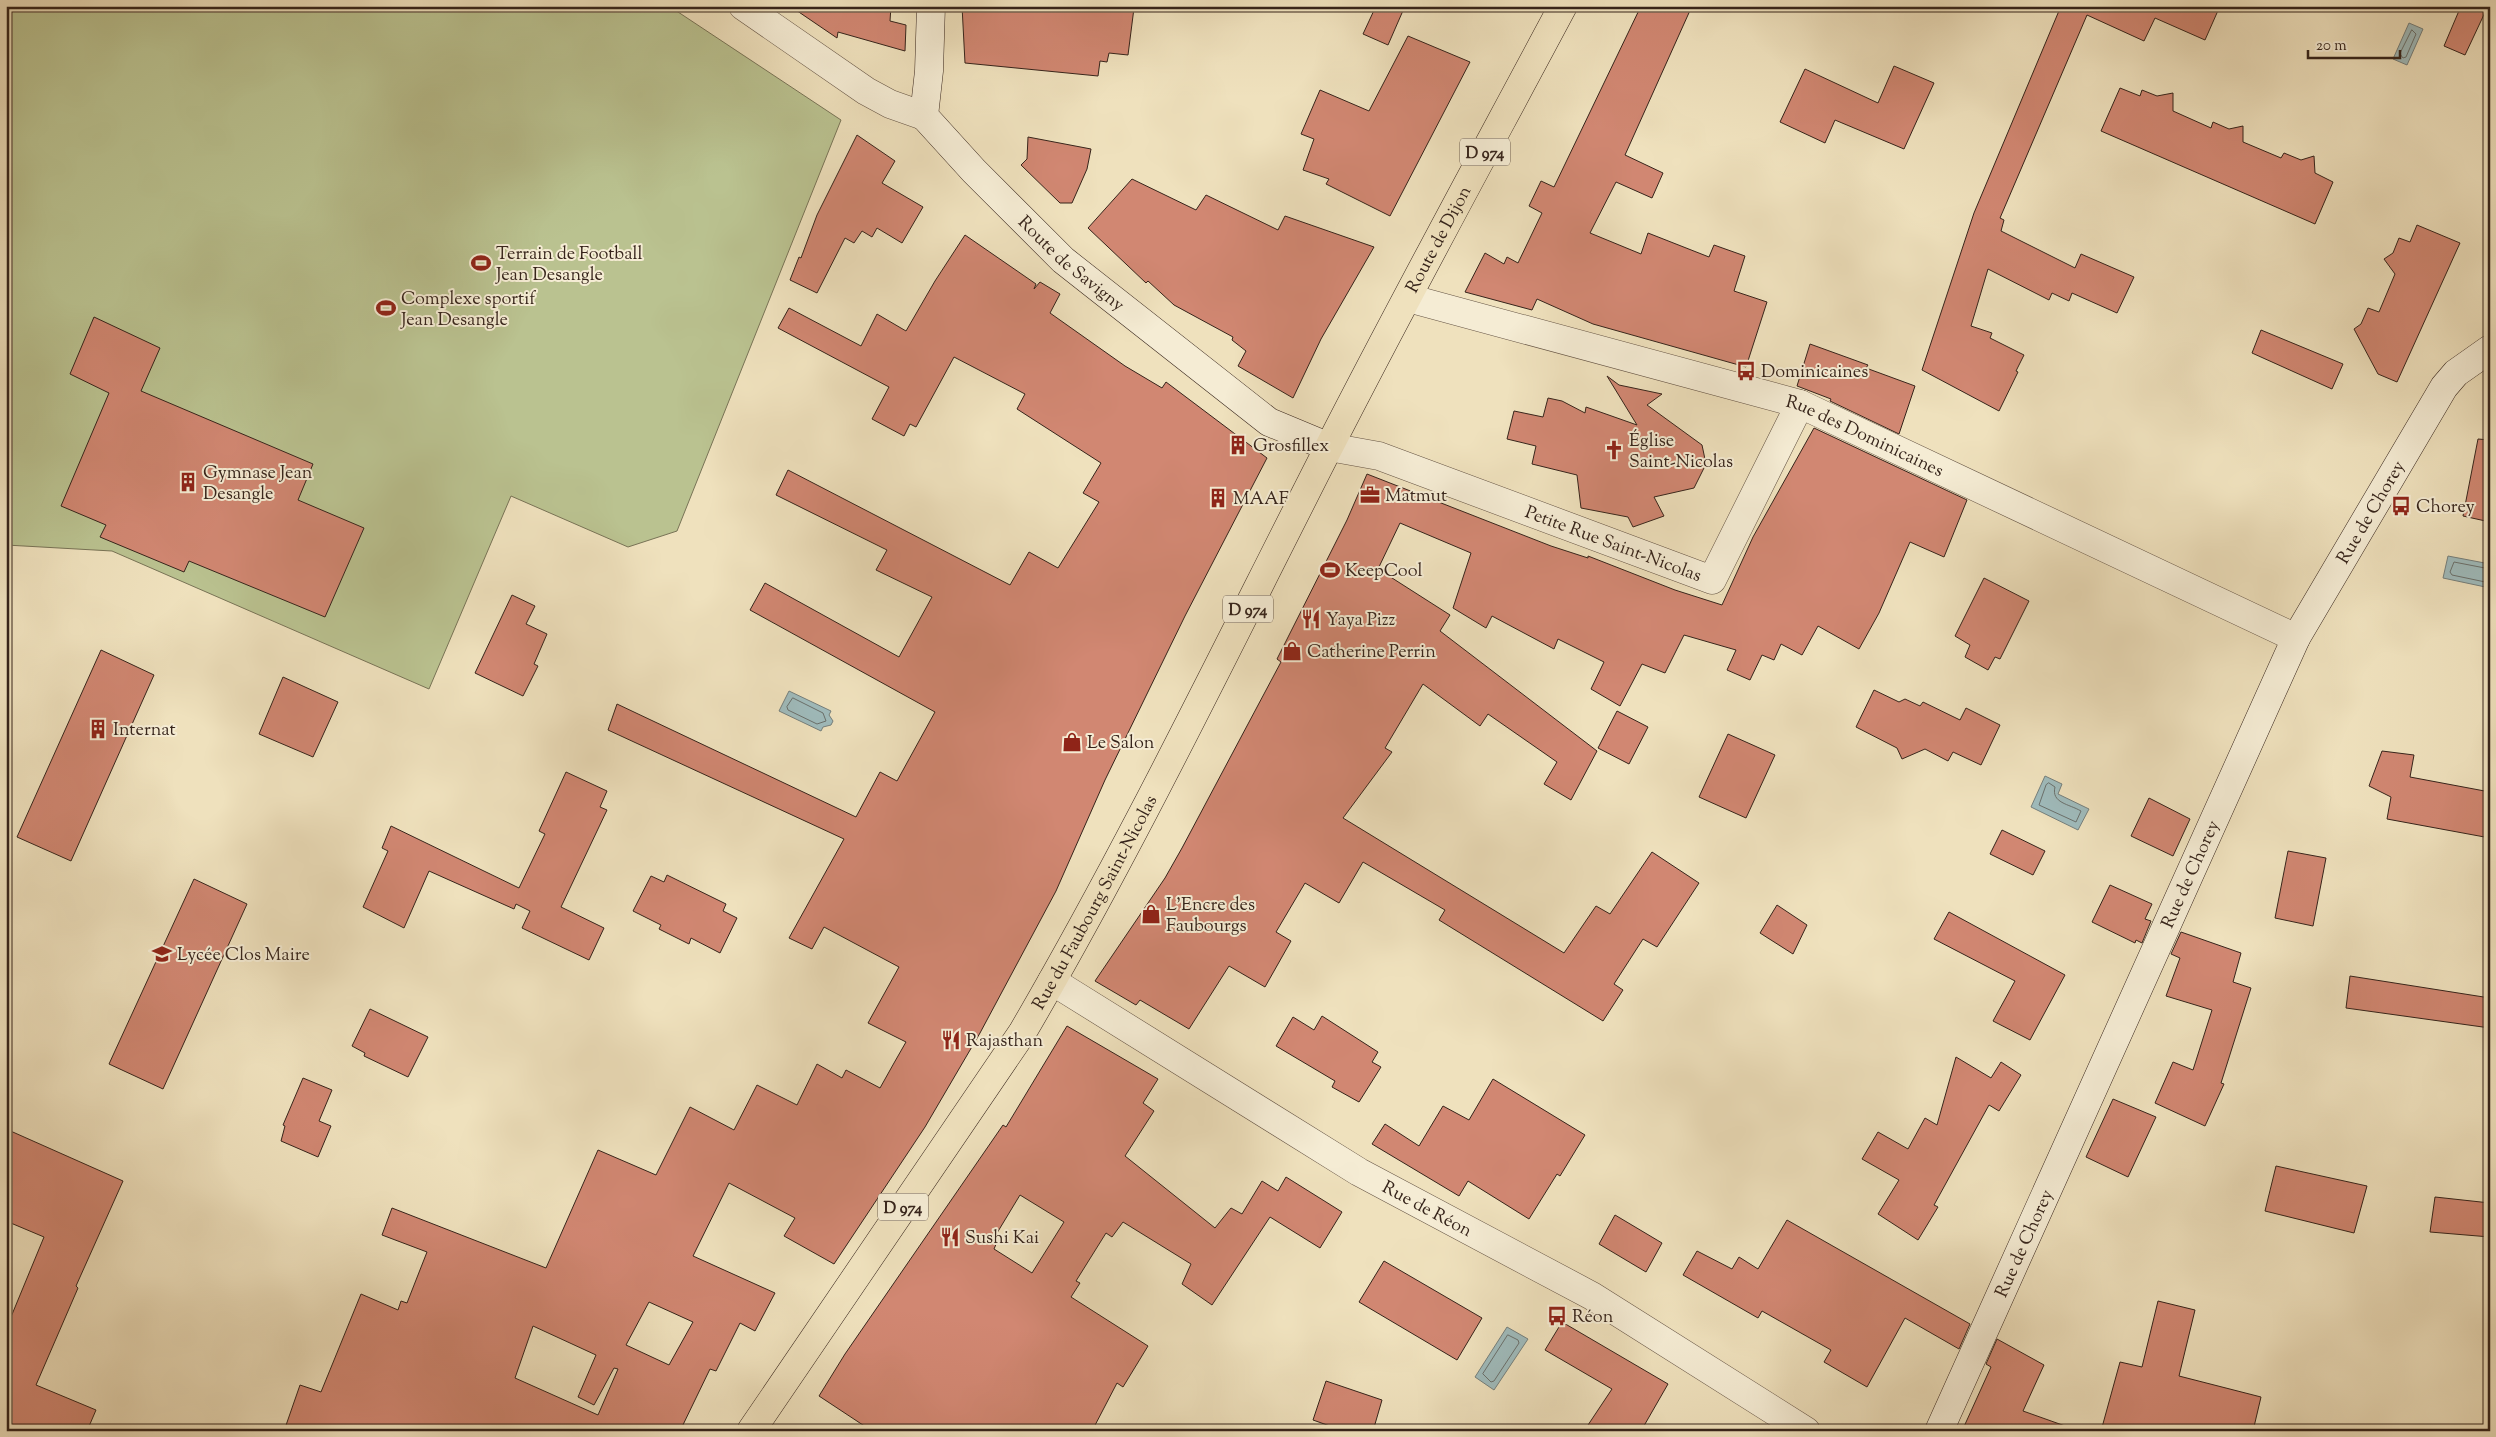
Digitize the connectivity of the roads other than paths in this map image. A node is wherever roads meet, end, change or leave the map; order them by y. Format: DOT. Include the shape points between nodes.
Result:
graph roads {
  1 [pos="743,6"];
  2 [pos="931,6"];
  3 [pos="1563,6"];
  4 [pos="924,116"];
  5 [pos="1408,298"];
  6 [pos="2490,349"];
  7 [pos="1800,404"];
  8 [pos="1329,448"];
  9 [pos="2296,638"];
  10 [pos="1052,981"];
  11 [pos="751,1431"];
  12 [pos="1806,1431"];
  13 [pos="1939,1431"];
  1 -- 4 [label="street" via="866,91"];
  2 -- 4 [label="street"];
  3 -- 5 [label="main road, Route de Dijon / D 974"];
  4 -- 8 [label="street, Route de Savigny" via="1063,260 1270,422"];
  5 -- 7 [label="street, Rue des Dominicaines"];
  5 -- 8 [label="main road, Route de Dijon / D 974"];
  6 -- 9 [label="street, Rue de Chorey" via="2456,373 2444,387"];
  7 -- 8 [label="street, Petite Rue Saint-Nicolas" via="1712,580 1379,456"];
  7 -- 9 [label="street, Rue des Dominicaines"];
  8 -- 10 [label="main road, Rue du Faubourg Saint-Nicolas / D 974" via="1167,771"];
  9 -- 13 [label="street, Rue de Chorey"];
  10 -- 11 [label="main road, Rue du Faubourg Saint-Nicolas / D 974" via="1022,1033"];
  10 -- 12 [label="street, Rue de Réon" via="1359,1172 1592,1296"];
}
